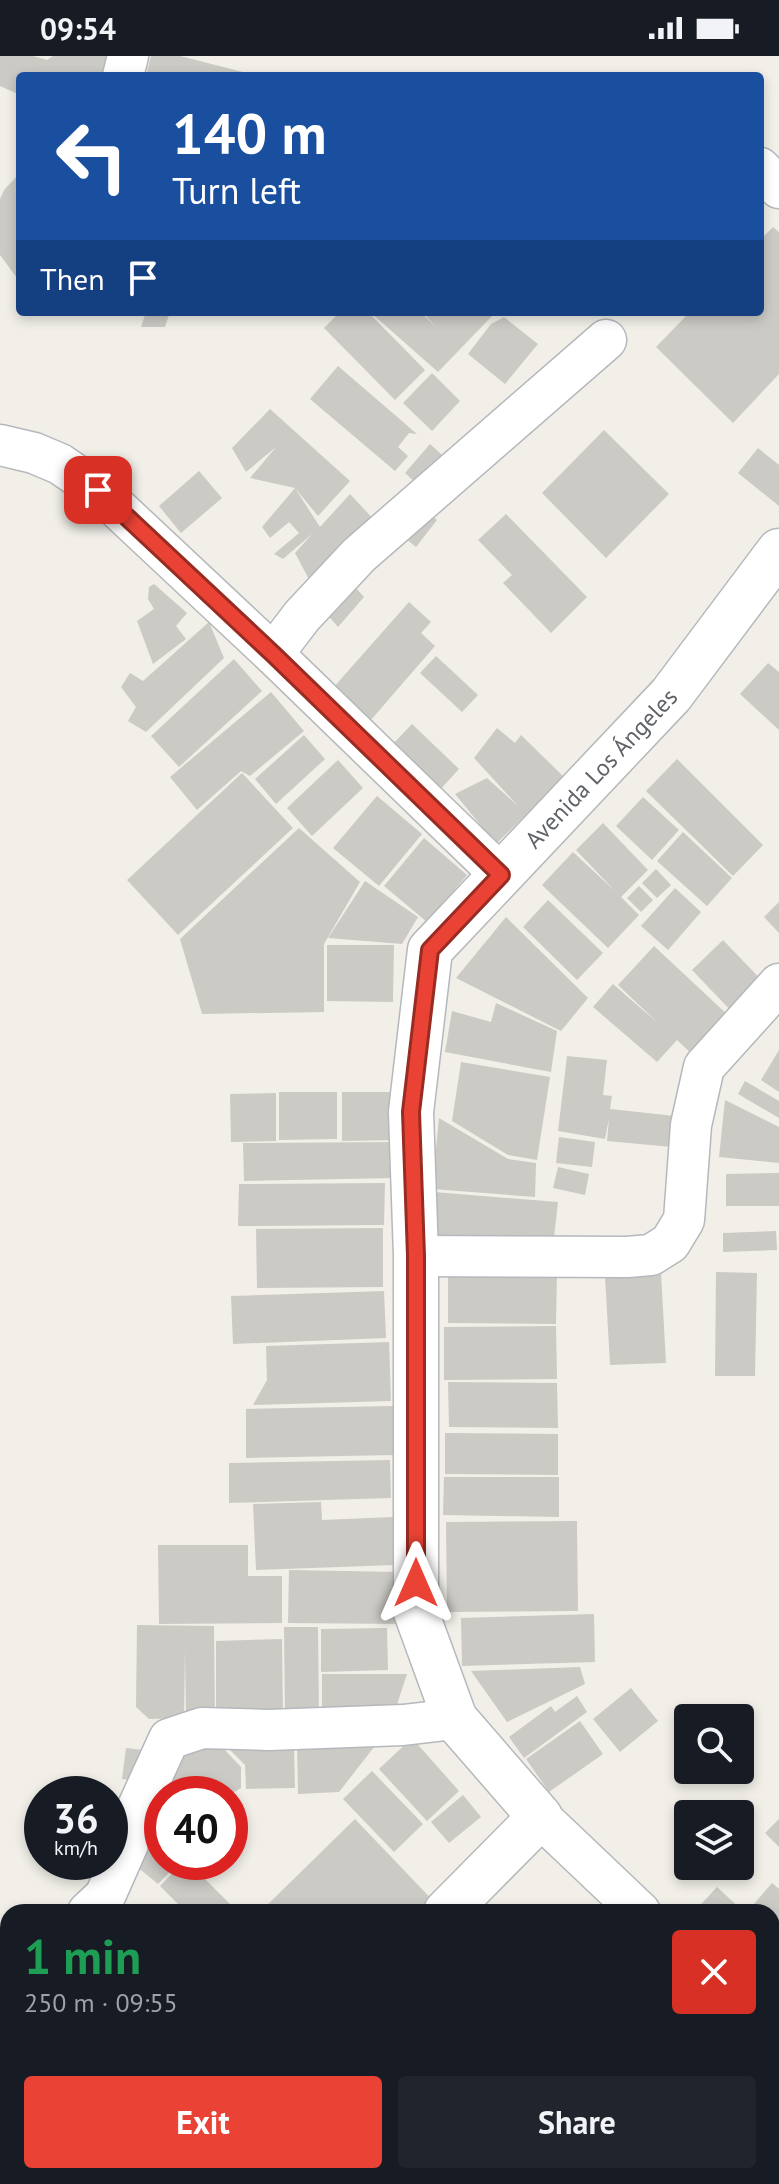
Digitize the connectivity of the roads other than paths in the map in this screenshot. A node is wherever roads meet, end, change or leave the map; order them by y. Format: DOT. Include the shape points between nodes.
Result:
graph roads {
  1 [pos="764,172"];
  2 [pos="779,188"];
  3 [pos="606,340"];
  4 [pos="0,445"];
  5 [pos="779,551"];
  6 [pos="273,654"];
  7 [pos="501,875"];
  8 [pos="779,984"];
  9 [pos="416,1256"];
  10 [pos="455,1719"];
  11 [pos="540,1817"];
  12 [pos="96,1904"];
  13 [pos="454,1904"];
  14 [pos="632,1904"];
  1 -- 2 [label="street"];
  3 -- 6 [label="street" via="359,555"];
  4 -- 6 [label="street" via="34,453 98,490"];
  5 -- 7 [label="street, Avenida Los Ángeles" via="671,695"];
  6 -- 7 [label="street"];
  7 -- 9 [label="street, Avenida Los Ángeles" via="430,950 411,1112"];
  8 -- 9 [label="street" via="704,1067 691,1125 684,1220 670,1243 651,1255 627,1257"];
  9 -- 10 [label="street, Avenida Los Ángeles" via="416,1612"];
  10 -- 11 [label="street, Avenida Los Ángeles"];
  10 -- 12 [label="street" via="269,1730 202,1728 169,1739 131,1822 128,1844"];
  11 -- 13 [label="street"];
  11 -- 14 [label="street"];
}
